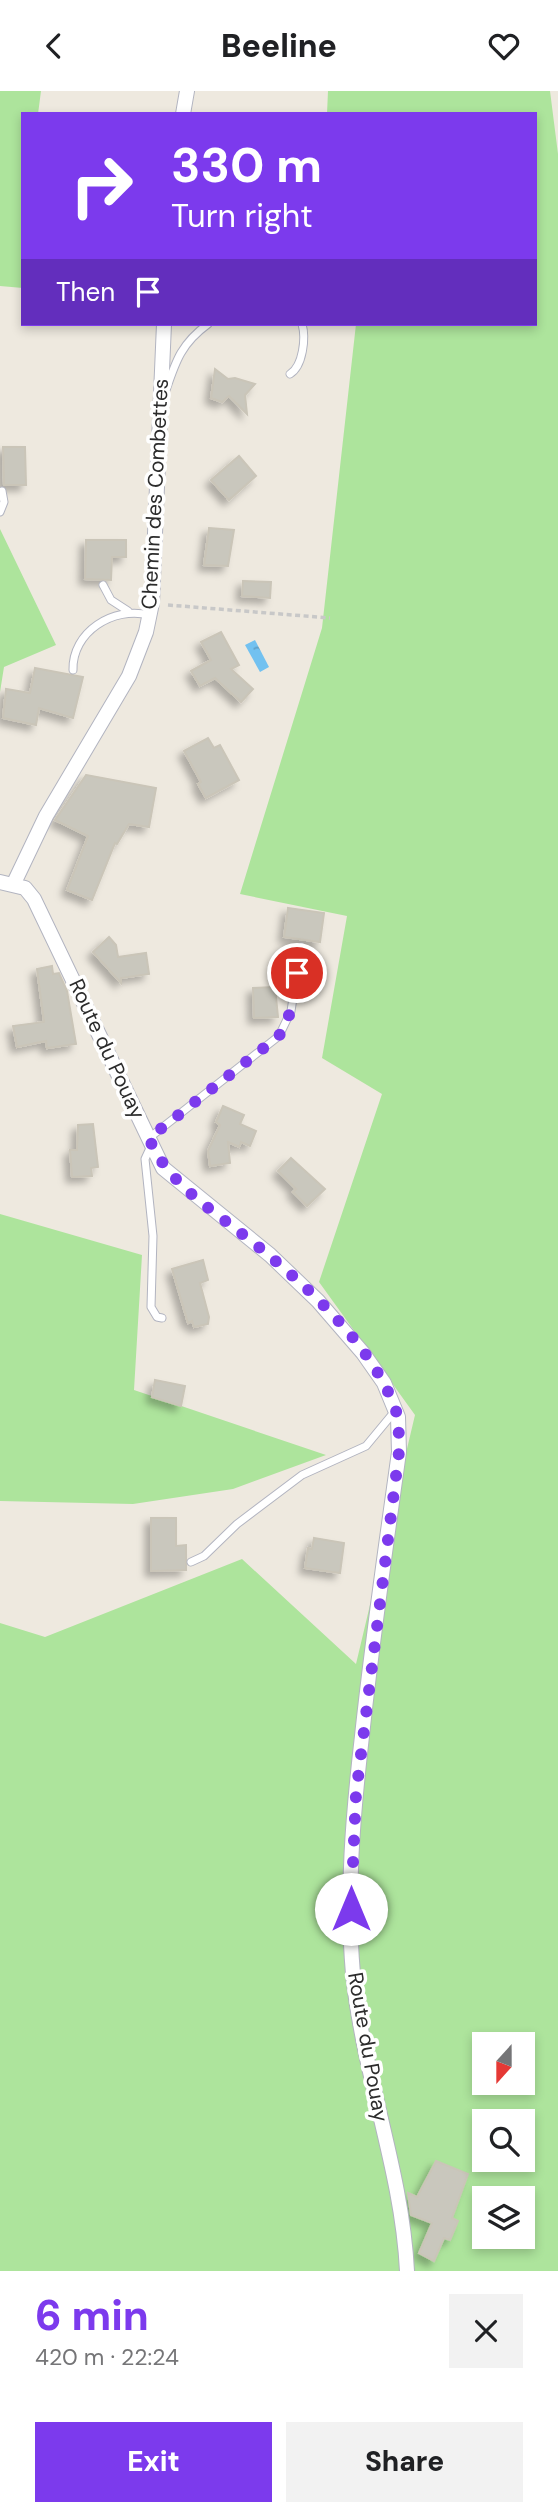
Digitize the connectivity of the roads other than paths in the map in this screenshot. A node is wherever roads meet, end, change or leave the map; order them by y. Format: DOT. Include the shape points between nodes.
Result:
graph roads {
  1 [pos="187,91"];
  2 [pos="183,112"];
  3 [pos="164,326"];
  4 [pos="205,326"];
  5 [pos="302,326"];
  6 [pos="290,374"];
  7 [pos="160,394"];
  8 [pos="2,491"];
  9 [pos="0,512"];
  10 [pos="103,585"];
  11 [pos="151,609"];
  12 [pos="128,611"];
  13 [pos="73,670"];
  14 [pos="7,882"];
  15 [pos="301,947"];
  16 [pos="150,1142"];
  17 [pos="162,1318"];
  18 [pos="395,1411"];
  19 [pos="191,1562"];
  20 [pos="407,2271"];
  1 -- 2 [label="street"];
  3 -- 7 [label="street, Chemin des Combettes"];
  4 -- 7 [label="lane" via="187,340"];
  5 -- 6 [label="lane" via="301,356"];
  7 -- 11 [label="street, Chemin des Combettes"];
  8 -- 9 [label="lane"];
  10 -- 12 [label="lane" via="111,600"];
  11 -- 12 [label="lane"];
  11 -- 14 [label="street, Chemin des Combettes" via="129,676"];
  12 -- 13 [label="lane" via="102,622 78,643"];
  14 -- 16 [label="street, Route du Pouay" via="25,888 34,899"];
  15 -- 16 [label="lane" via="291,1011 279,1036"];
  16 -- 17 [label="lane" via="145,1159 153,1236 151,1307"];
  16 -- 18 [label="street, Route du Pouay" via="163,1168 270,1255 318,1301 363,1353 384,1383"];
  18 -- 19 [label="lane" via="366,1446 302,1475"];
  18 -- 20 [label="street, Route du Pouay" via="399,1452 369,1673 350,1888 360,2022 398,2188"];
}
